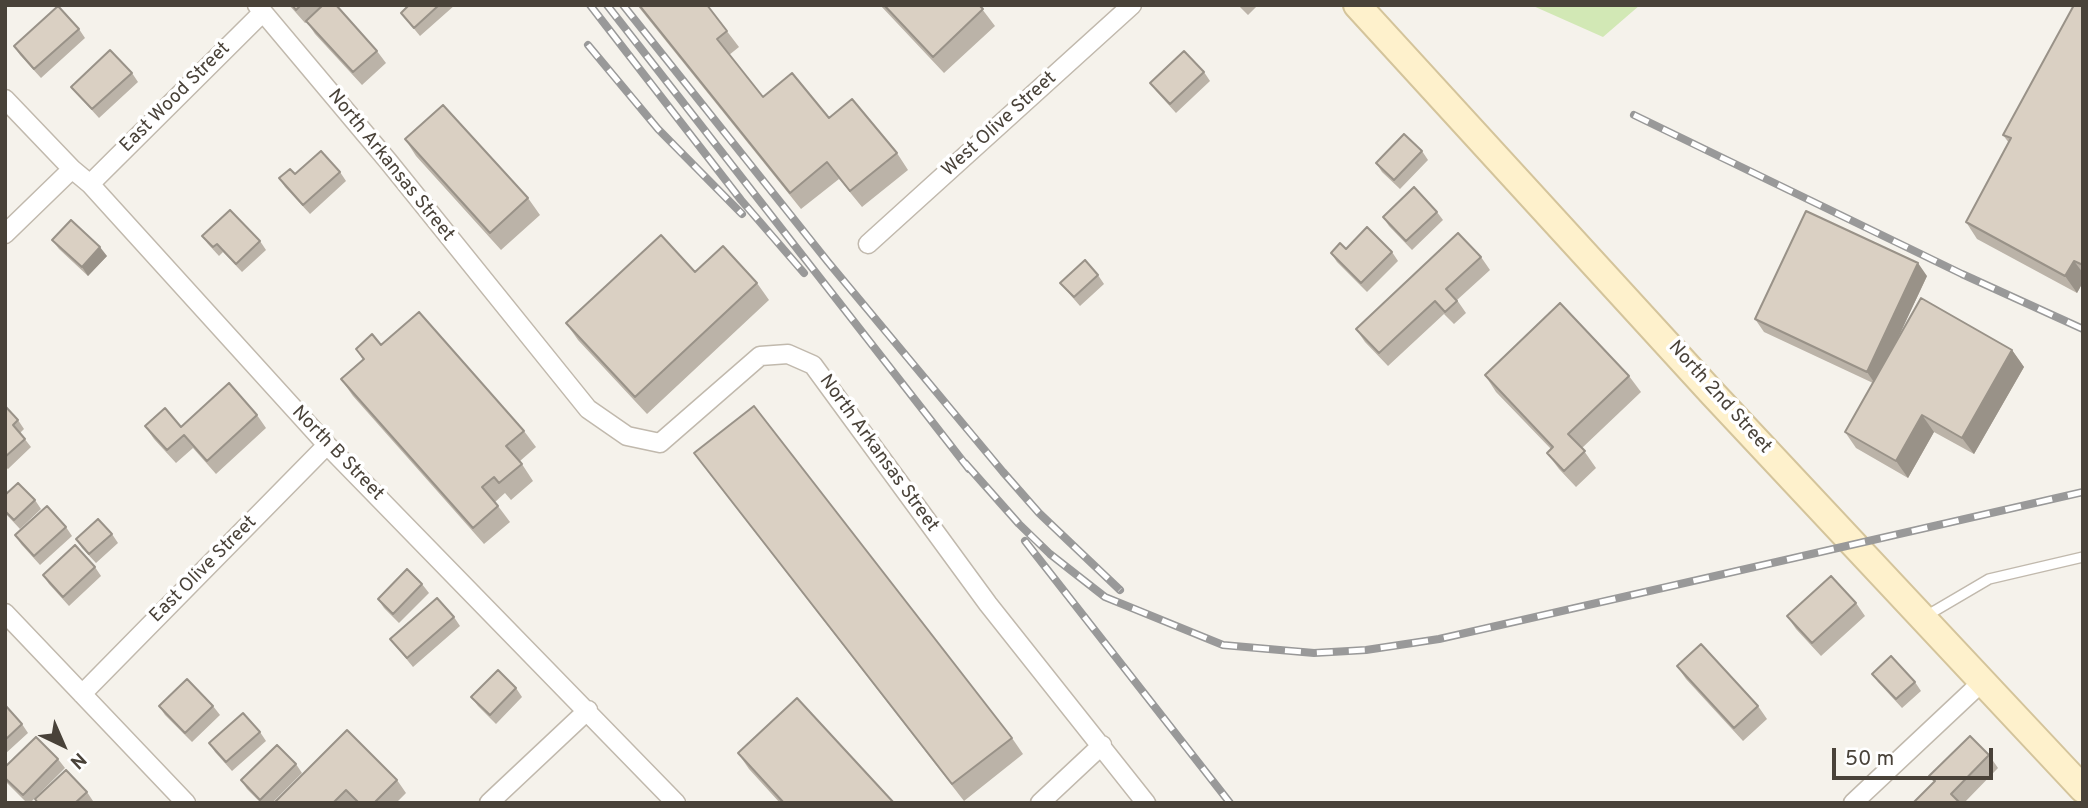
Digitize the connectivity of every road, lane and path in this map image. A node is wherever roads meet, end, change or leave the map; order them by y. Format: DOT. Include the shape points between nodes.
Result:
graph roads {
  1 [pos="1132,5"];
  2 [pos="1357,5"];
  3 [pos="260,9"];
  4 [pos="5,99"];
  5 [pos="72,169"];
  6 [pos="90,184"];
  7 [pos="5,234"];
  8 [pos="867,244"];
  9 [pos="327,445"];
  10 [pos="2083,557"];
  11 [pos="5,613"];
  12 [pos="1924,617"];
  13 [pos="1983,681"];
  14 [pos="82,694"];
  15 [pos="588,710"];
  16 [pos="1102,745"];
  17 [pos="2083,789"];
  18 [pos="186,803"];
  19 [pos="489,803"];
  20 [pos="677,803"];
  21 [pos="1040,803"];
  22 [pos="1146,803"];
  23 [pos="1853,803"];
  1 -- 8 [label="street, West Olive Street"];
  2 -- 12 [label="main road, North 2nd Street"];
  3 -- 6 [label="street, East Wood Street"];
  3 -- 16 [label="street, North Arkansas Street" via="588,410 627,436 660,443 760,356 788,355 813,365 988,604"];
  4 -- 5 [label="street, North B Street"];
  5 -- 6 [label="street, North B Street"];
  5 -- 7 [label="street"];
  6 -- 9 [label="street, North B Street"];
  9 -- 14 [label="street, East Olive Street"];
  9 -- 15 [label="street, North B Street"];
  10 -- 12 [label="lane" via="1989,579"];
  11 -- 14 [label="street"];
  12 -- 13 [label="main road, North 2nd Street"];
  13 -- 17 [label="main road, North 2nd Street"];
  13 -- 23 [label="street"];
  14 -- 18 [label="street"];
  15 -- 19 [label="street"];
  15 -- 20 [label="street, North B Street"];
  16 -- 21 [label="street"];
  16 -- 22 [label="street, North Arkansas Street"];
}
